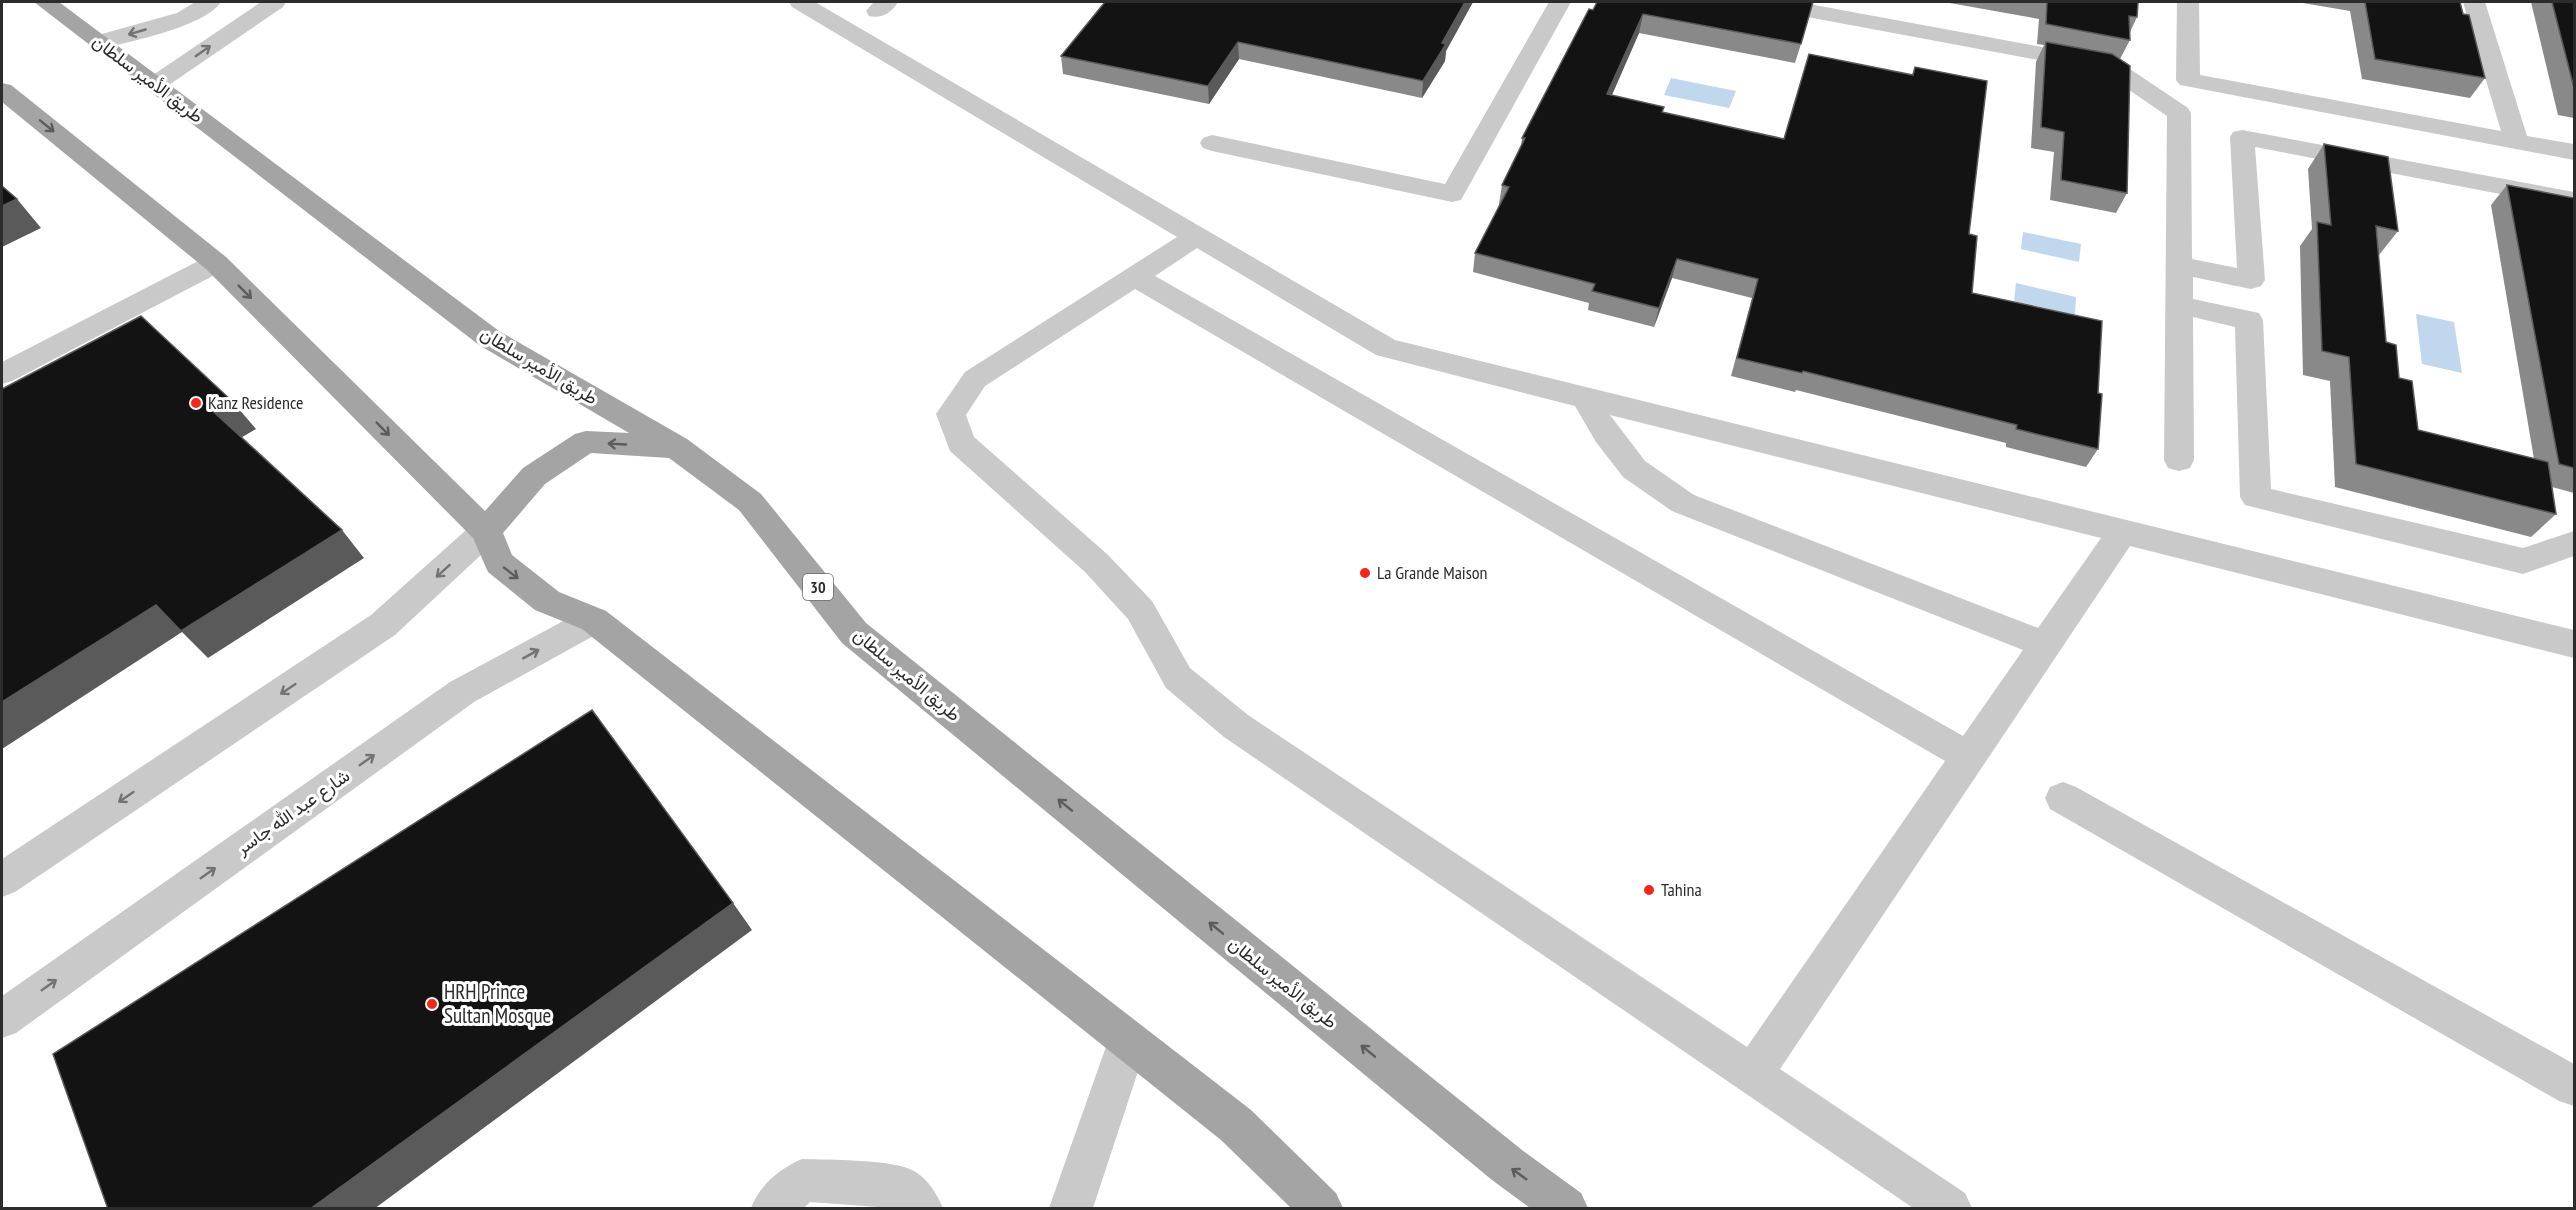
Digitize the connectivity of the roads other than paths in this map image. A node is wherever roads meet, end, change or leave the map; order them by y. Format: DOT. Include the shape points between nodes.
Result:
graph roads {
  1 [pos="45,2"];
  2 [pos="210,2"];
  3 [pos="275,2"];
  4 [pos="800,2"];
  5 [pos="1560,2"];
  6 [pos="1764,2"];
  7 [pos="2188,2"];
  8 [pos="2474,2"];
  9 [pos="99,42"];
  10 [pos="155,84"];
  11 [pos="2,90"];
  12 [pos="2516,141"];
  13 [pos="1212,142"];
  14 [pos="2574,152"];
  15 [pos="2574,201"];
  16 [pos="1197,236"];
  17 [pos="216,263"];
  18 [pos="2179,265"];
  19 [pos="1134,276"];
  20 [pos="2179,305"];
  21 [pos="2,374"];
  22 [pos="1585,397"];
  23 [pos="676,447"];
  24 [pos="2179,460"];
  25 [pos="486,531"];
  26 [pos="2122,531"];
  27 [pos="2574,543"];
  28 [pos="594,620"];
  29 [pos="2574,644"];
  30 [pos="2046,645"];
  31 [pos="1969,757"];
  32 [pos="2064,798"];
  33 [pos="2,880"];
  34 [pos="2,1019"];
  35 [pos="1128,1041"];
  36 [pos="1752,1076"];
  37 [pos="2574,1086"];
  38 [pos="773,1209"];
  39 [pos="921,1209"];
  40 [pos="1071,1209"];
  41 [pos="1321,1209"];
  42 [pos="1566,1209"];
  43 [pos="1950,1209"];
  1 -- 9 [label="main road, طريق الأمير سلطان / 30"];
  2 -- 9 [label="street, one-way" via="185,18"];
  10 -- 3 [label="street, one-way"];
  4 -- 16 [label="street"];
  5 -- 13 [label="street" via="1452,195"];
  6 -- 18 [label="street" via="2110,66 2179,113"];
  7 -- 12 [label="street" via="2188,80"];
  8 -- 12 [label="street"];
  9 -- 10 [label="main road, طريق الأمير سلطان / 30"];
  10 -- 23 [label="main road, طريق الأمير سلطان / 30" via="489,338"];
  11 -- 17 [label="main road, one-way"];
  12 -- 14 [label="street"];
  15 -- 18 [label="street" via="2242,137 2251,280"];
  16 -- 19 [label="street"];
  16 -- 22 [label="street" via="1386,348"];
  17 -- 21 [label="street"];
  17 -- 25 [label="main road, one-way"];
  18 -- 20 [label="street"];
  19 -- 31 [label="street"];
  19 -- 36 [label="street" via="975,380 951,414 961,443 1096,563 1140,610 1178,678 1236,726"];
  20 -- 24 [label="street"];
  20 -- 27 [label="street" via="2249,320 2256,497 2523,561"];
  22 -- 26 [label="street"];
  22 -- 30 [label="street" via="1634,469 1683,503"];
  23 -- 25 [label="main road, one-way" via="586,442 534,476"];
  42 -- 23 [label="main road, طريق الأمير سلطان / 30, one-way" via="854,633 750,502"];
  25 -- 28 [label="main road, one-way" via="498,563 547,601"];
  25 -- 33 [label="street, one-way" via="383,625"];
  26 -- 29 [label="street"];
  26 -- 30 [label="street"];
  34 -- 28 [label="street, شارع عبد الله جاسر, one-way" via="462,692"];
  28 -- 35 [label="main road"];
  30 -- 31 [label="street"];
  31 -- 36 [label="street"];
  32 -- 37 [label="street"];
  35 -- 40 [label="street"];
  35 -- 41 [label="main road" via="1236,1125"];
  36 -- 43 [label="street"];
  38 -- 39 [label="street" via="802,1180 900,1187"];
}
